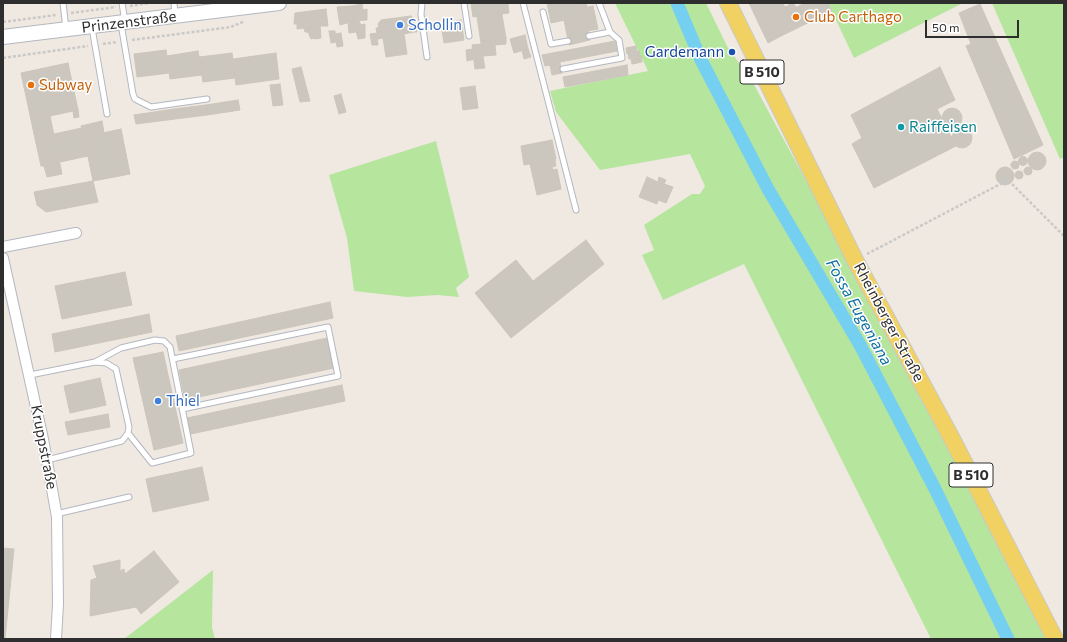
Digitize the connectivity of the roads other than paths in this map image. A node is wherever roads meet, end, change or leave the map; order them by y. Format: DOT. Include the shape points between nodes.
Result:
graph roads {
  1 [pos="63,3"];
  2 [pos="279,3"];
  3 [pos="422,3"];
  4 [pos="464,3"];
  5 [pos="523,3"];
  6 [pos="599,3"];
  7 [pos="728,3"];
  8 [pos="123,5"];
  9 [pos="174,10"];
  10 [pos="543,12"];
  11 [pos="123,23"];
  12 [pos="92,27"];
  13 [pos="66,30"];
  14 [pos="610,32"];
  15 [pos="469,36"];
  16 [pos="589,36"];
  17 [pos="3,37"];
  18 [pos="568,41"];
  19 [pos="427,57"];
  20 [pos="563,69"];
  21 [pos="207,99"];
  22 [pos="107,114"];
  23 [pos="576,210"];
  24 [pos="76,233"];
  25 [pos="3,248"];
  26 [pos="3,258"];
  27 [pos="172,359"];
  28 [pos="95,362"];
  29 [pos="30,376"];
  30 [pos="182,408"];
  31 [pos="128,433"];
  32 [pos="47,460"];
  33 [pos="129,497"];
  34 [pos="56,514"];
  35 [pos="56,639"];
  36 [pos="1055,639"];
  1 -- 13 [label="lane"];
  2 -- 9 [label="main road, Prinzenstraße"];
  3 -- 19 [label="lane" via="421,14"];
  4 -- 15 [label="lane"];
  5 -- 23 [label="lane"];
  6 -- 14 [label="lane"];
  7 -- 36 [label="main road, Rheinberger Straße / B 510" via="855,260 951,437"];
  8 -- 11 [label="lane"];
  9 -- 11 [label="main road, Prinzenstraße"];
  10 -- 18 [label="lane" via="551,44"];
  11 -- 12 [label="main road, Prinzenstraße"];
  11 -- 21 [label="lane" via="133,94 136,99 150,107"];
  12 -- 13 [label="main road, Prinzenstraße"];
  12 -- 22 [label="lane"];
  13 -- 17 [label="main road, Prinzenstraße"];
  14 -- 16 [label="lane"];
  14 -- 20 [label="lane" via="619,40 622,58"];
  24 -- 25 [label="street"];
  26 -- 29 [label="street, Kruppstraße"];
  27 -- 28 [label="lane" via="170,347 164,341 156,340 121,348"];
  27 -- 30 [label="lane"];
  27 -- 30 [label="lane" via="328,327 338,376"];
  28 -- 29 [label="lane"];
  28 -- 31 [label="lane" via="106,362 116,369 129,427"];
  29 -- 32 [label="street, Kruppstraße"];
  30 -- 31 [label="lane" via="191,453 152,463"];
  31 -- 32 [label="lane" via="122,441"];
  32 -- 34 [label="street, Kruppstraße"];
  33 -- 34 [label="lane"];
  34 -- 35 [label="street, Kruppstraße"];
}
